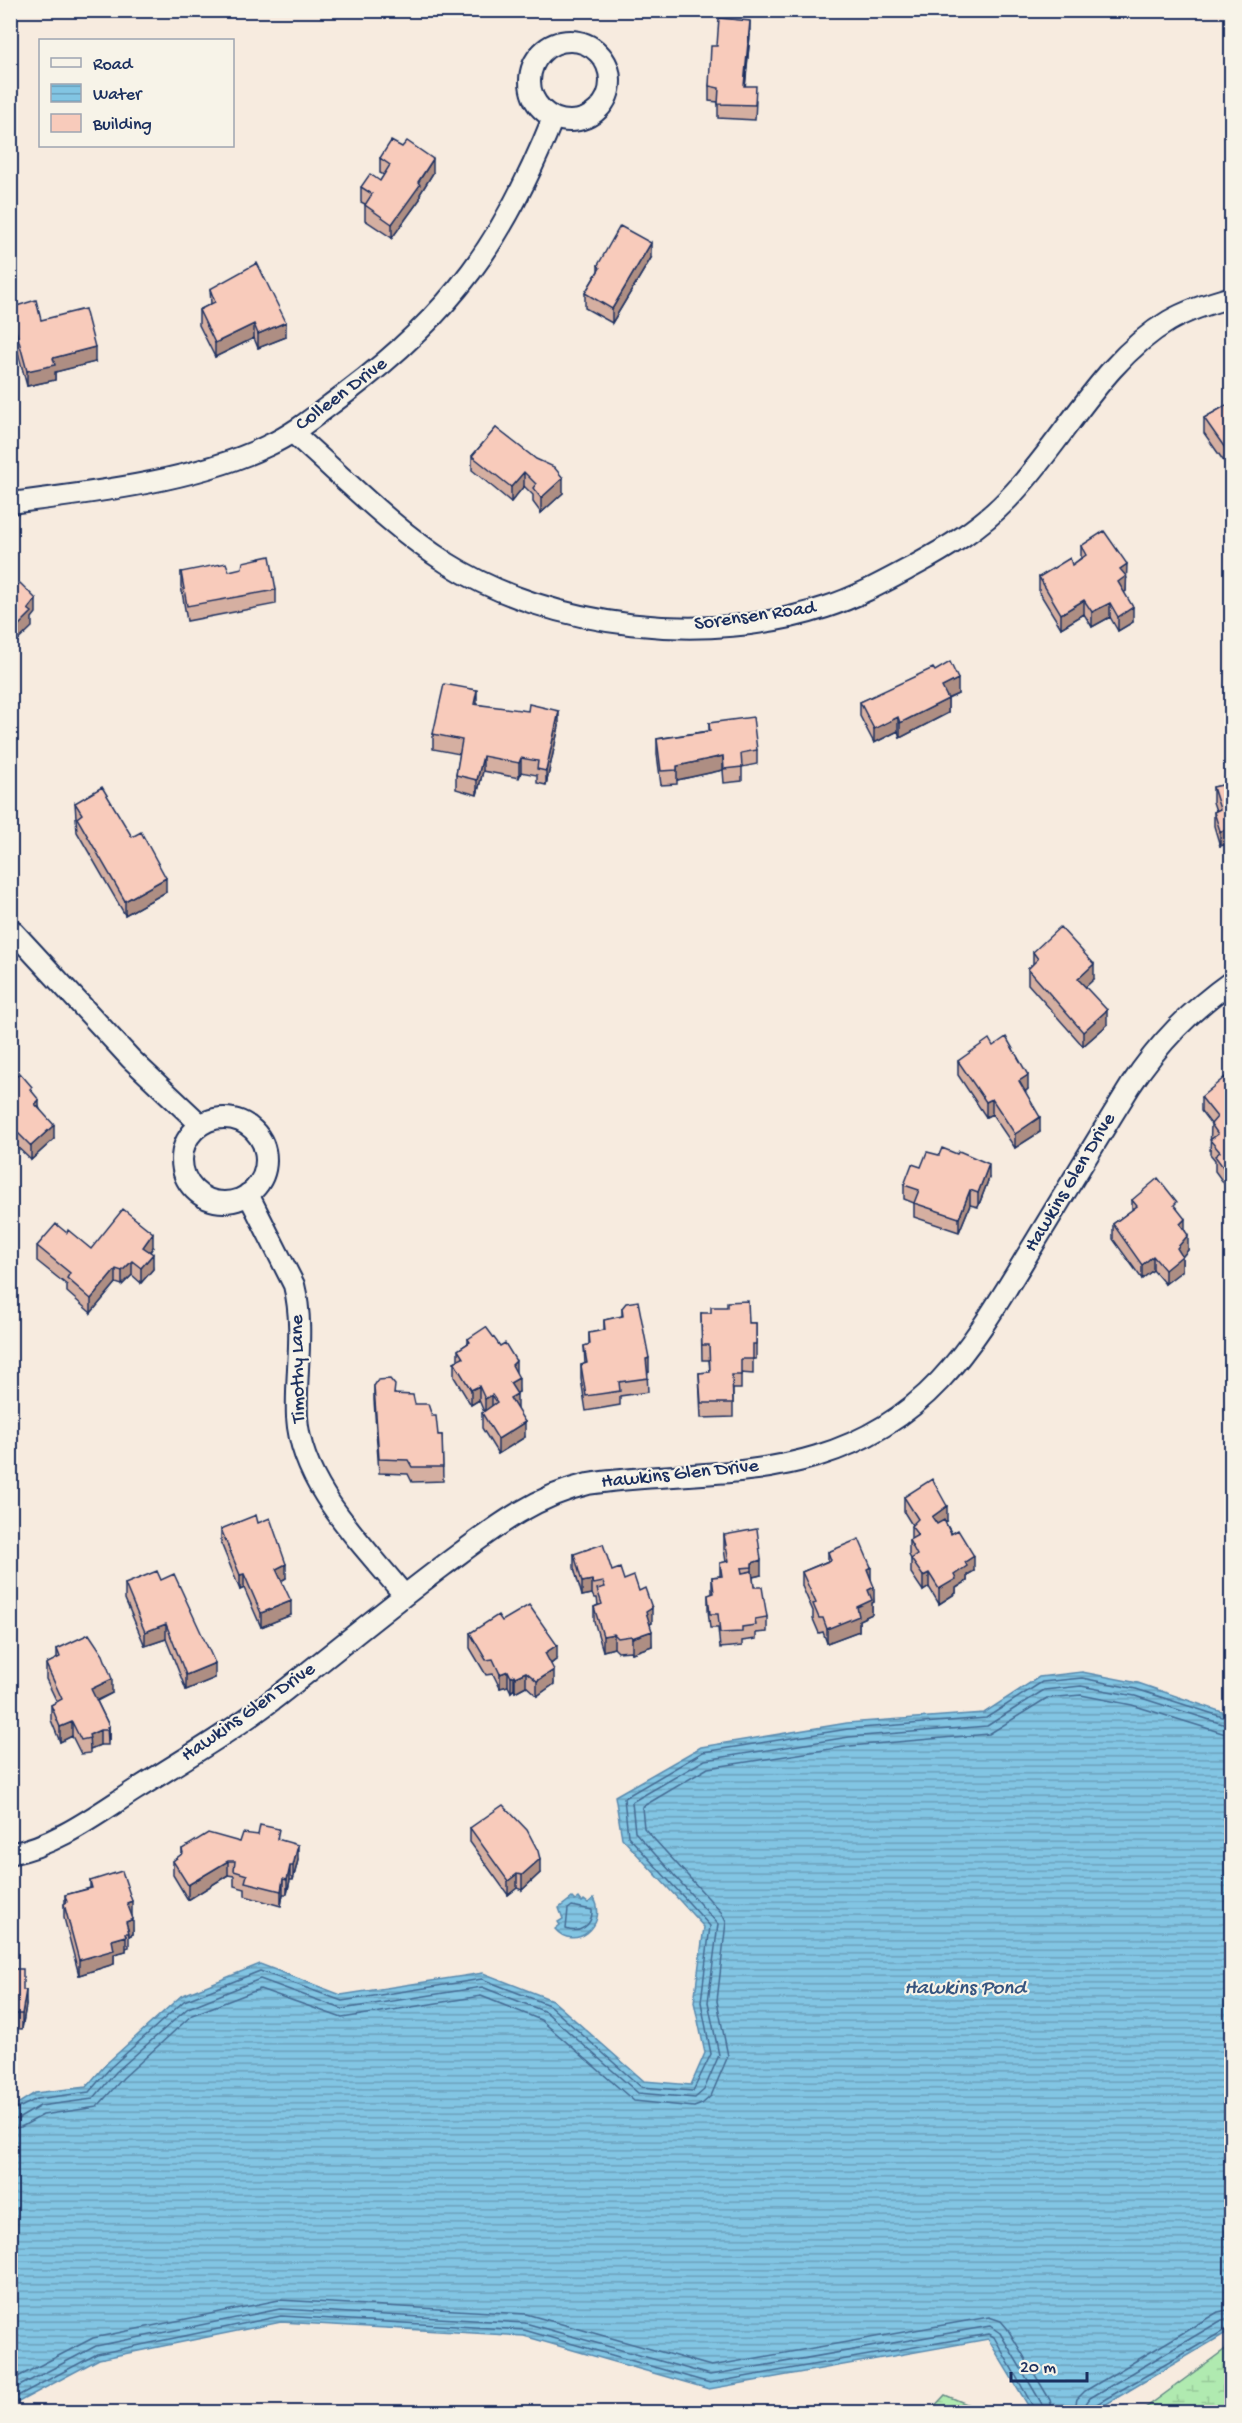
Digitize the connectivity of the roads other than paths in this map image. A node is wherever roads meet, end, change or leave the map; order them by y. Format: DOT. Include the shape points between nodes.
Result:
graph roads {
  1 [pos="553,118"];
  2 [pos="1232,297"];
  3 [pos="292,433"];
  4 [pos="10,503"];
  5 [pos="10,928"];
  6 [pos="1232,981"];
  7 [pos="201,1125"];
  8 [pos="248,1194"];
  9 [pos="405,1595"];
  10 [pos="10,1854"];
  1 -- 1 [label="street" via="533,99 530,72 545,49 557,42 584,43 596,50 607,66 607,97 600,108 578,121"];
  1 -- 3 [label="street, Colleen Drive" via="531,172 500,231 465,282 386,363"];
  2 -- 3 [label="street, Sorensen Road" via="1169,321 1125,355 1043,461 1006,502 964,537 868,591 824,608 781,618 680,628 631,625 581,616 489,585 410,537"];
  3 -- 4 [label="street, Colleen Drive" via="210,467"];
  5 -- 7 [label="street" via="130,1059"];
  6 -- 9 [label="street, Hawkins Glen Drive" via="1190,1013 1158,1047 971,1345 937,1386 906,1412 854,1441 797,1461 603,1482 561,1491 509,1517"];
  7 -- 8 [label="street" via="213,1119 233,1119 252,1128 260,1138 266,1165 258,1184"];
  7 -- 8 [label="street" via="187,1140 183,1154 183,1168 192,1186 208,1198 222,1202"];
  8 -- 9 [label="street, Timothy Lane" via="294,1285 300,1331 297,1419 306,1457 323,1491"];
  9 -- 10 [label="street, Hawkins Glen Drive" via="276,1698 170,1769 76,1828 36,1847"];
}
